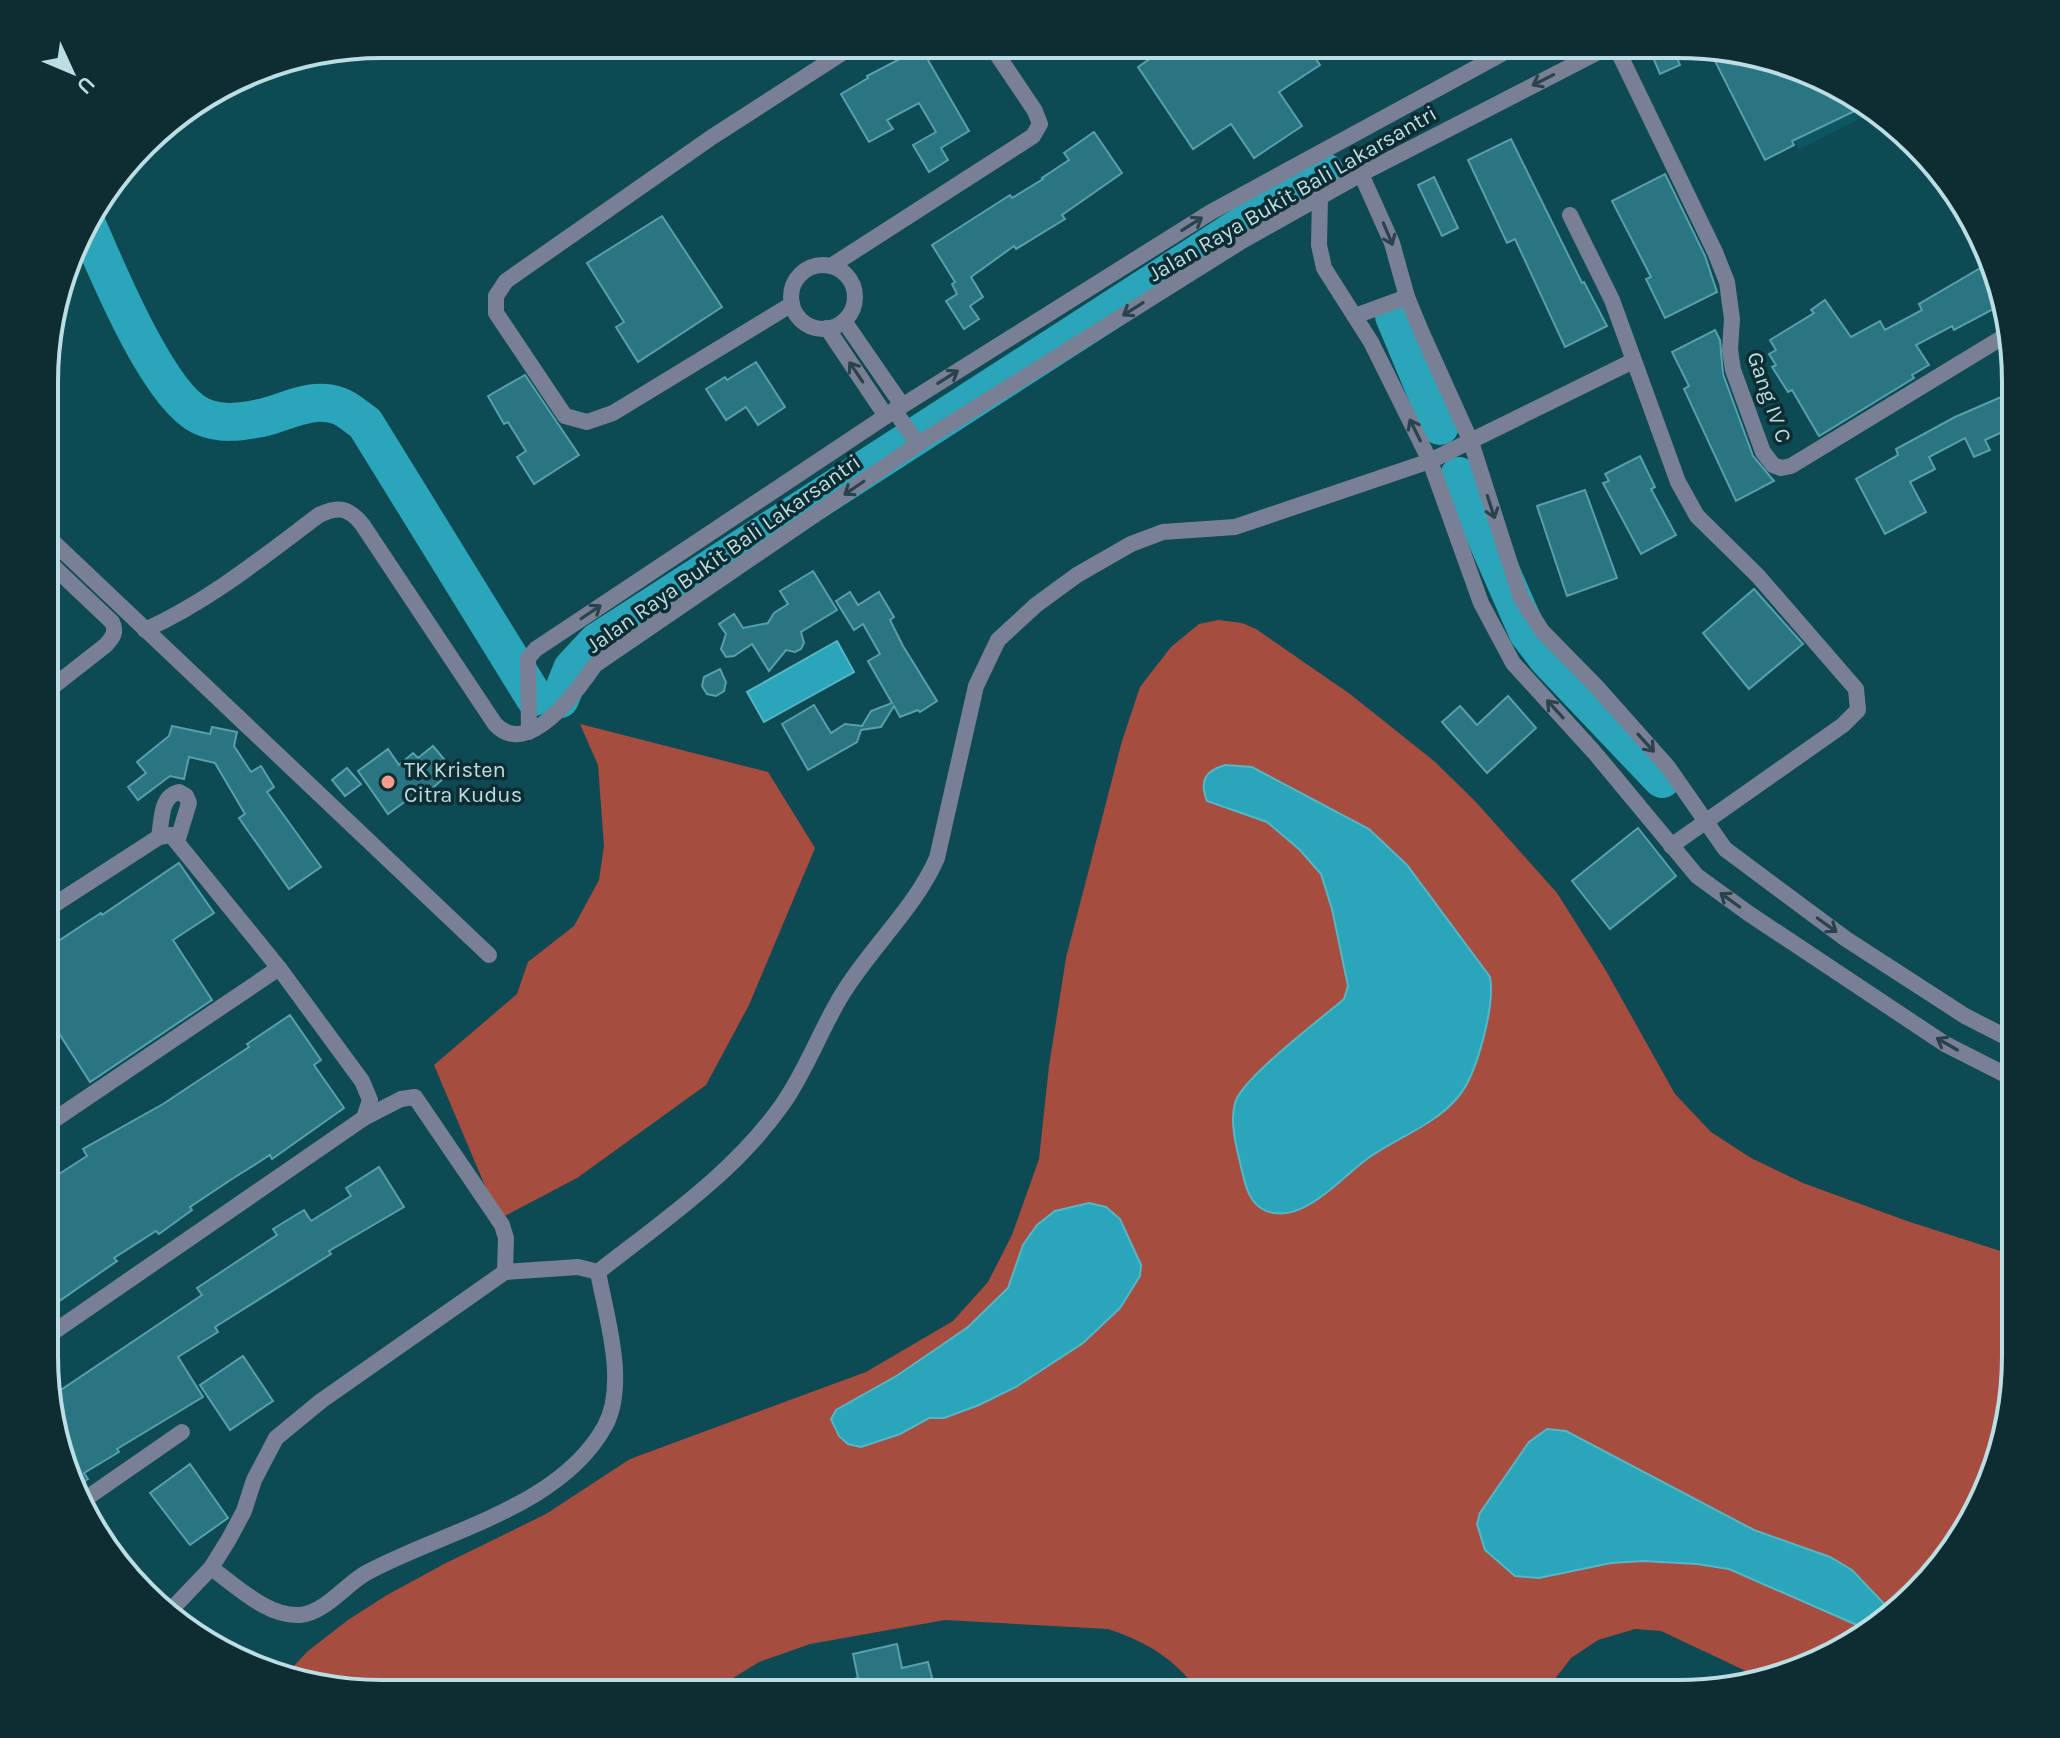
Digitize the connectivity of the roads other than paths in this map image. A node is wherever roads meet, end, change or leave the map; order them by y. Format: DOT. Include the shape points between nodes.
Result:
graph roads {
  1 [pos="834,58"];
  2 [pos="999,58"];
  3 [pos="1494,58"];
  4 [pos="1589,58"];
  5 [pos="1620,58"];
  6 [pos="1361,174"];
  7 [pos="1320,198"];
  8 [pos="1570,215"];
  9 [pos="831,266"];
  10 [pos="1407,297"];
  11 [pos="792,304"];
  12 [pos="1355,316"];
  13 [pos="844,321"];
  14 [pos="827,328"];
  15 [pos="1999,340"];
  16 [pos="1633,361"];
  17 [pos="896,413"];
  18 [pos="917,442"];
  19 [pos="1471,442"];
  20 [pos="1430,461"];
  21 [pos="58,547"];
  22 [pos="58,571"];
  23 [pos="145,630"];
  24 [pos="58,683"];
  25 [pos="530,724"];
  26 [pos="1706,822"];
  27 [pos="1671,846"];
  28 [pos="58,903"];
  29 [pos="489,955"];
  30 [pos="279,968"];
  31 [pos="2002,1035"];
  32 [pos="2002,1073"];
  33 [pos="58,1117"];
  34 [pos="364,1118"];
  35 [pos="505,1272"];
  36 [pos="598,1272"];
  37 [pos="58,1329"];
  38 [pos="182,1432"];
  39 [pos="90,1496"];
  40 [pos="211,1568"];
  41 [pos="176,1605"];
  1 -- 11 [label="street" via="506,281 496,296 496,313 565,416 587,422 613,413"];
  2 -- 9 [label="street" via="1035,111 1040,124 1033,136"];
  17 -- 3 [label="street, Jalan Raya Bukit Bali Lakarsantri, one-way" via="1211,212"];
  4 -- 6 [label="street, Jalan Raya Bukit Bali Lakarsantri, one-way"];
  5 -- 15 [label="street, Gang IV C" via="1727,282 1733,370 1763,452 1773,465 1791,466"];
  6 -- 7 [label="street, Jalan Raya Bukit Bali Lakarsantri"];
  6 -- 10 [label="street, one-way" via="1392,243"];
  7 -- 12 [label="street" via="1324,268"];
  7 -- 18 [label="street, Jalan Raya Bukit Bali Lakarsantri, one-way"];
  8 -- 16 [label="street" via="1612,300"];
  9 -- 11 [label="street" via="801,274 794,283"];
  9 -- 13 [label="street" via="847,276 855,294"];
  10 -- 12 [label="street"];
  10 -- 19 [label="street"];
  11 -- 14 [label="street" via="804,322"];
  20 -- 12 [label="street, one-way"];
  13 -- 14 [label="street"];
  13 -- 17 [label="street"];
  17 -- 14 [label="street, one-way"];
  16 -- 19 [label="street"];
  16 -- 26 [label="street" via="1678,482 1697,516 1758,576 1856,689 1858,710 1843,725"];
  17 -- 18 [label="street"];
  25 -- 17 [label="street, Jalan Raya Bukit Bali Lakarsantri, one-way" via="528,658 548,641"];
  18 -- 25 [label="street, Jalan Raya Bukit Bali Lakarsantri, one-way" via="595,665 546,721"];
  19 -- 20 [label="street"];
  19 -- 26 [label="street, one-way" via="1521,598 1542,631 1668,767"];
  27 -- 20 [label="street, one-way" via="1507,653 1481,603"];
  20 -- 36 [label="street" via="1235,527 1163,532 1131,544 1077,575 998,640 976,686 937,858 926,883 843,993 782,1105 749,1146 716,1179"];
  21 -- 23 [label="street"];
  22 -- 24 [label="street" via="115,628 106,645"];
  23 -- 25 [label="street" via="216,591 319,515 344,509 362,524 495,724 514,735"];
  23 -- 29 [label="street"];
  26 -- 27 [label="street"];
  26 -- 31 [label="street, one-way" via="1725,849 1846,939"];
  32 -- 27 [label="street, one-way" via="1945,1044 1748,913 1697,876"];
  28 -- 30 [label="street" via="169,838"];
  30 -- 33 [label="street"];
  30 -- 34 [label="street" via="362,1081 370,1100"];
  34 -- 35 [label="street" via="415,1097 502,1225"];
  34 -- 37 [label="street"];
  35 -- 36 [label="street" via="578,1267"];
  35 -- 40 [label="street" via="276,1438 244,1511"];
  36 -- 40 [label="street" via="614,1350 614,1390 606,1424 583,1457 550,1484 496,1515 364,1574 302,1615 275,1612"];
  38 -- 39 [label="street"];
  40 -- 41 [label="street"];
}
